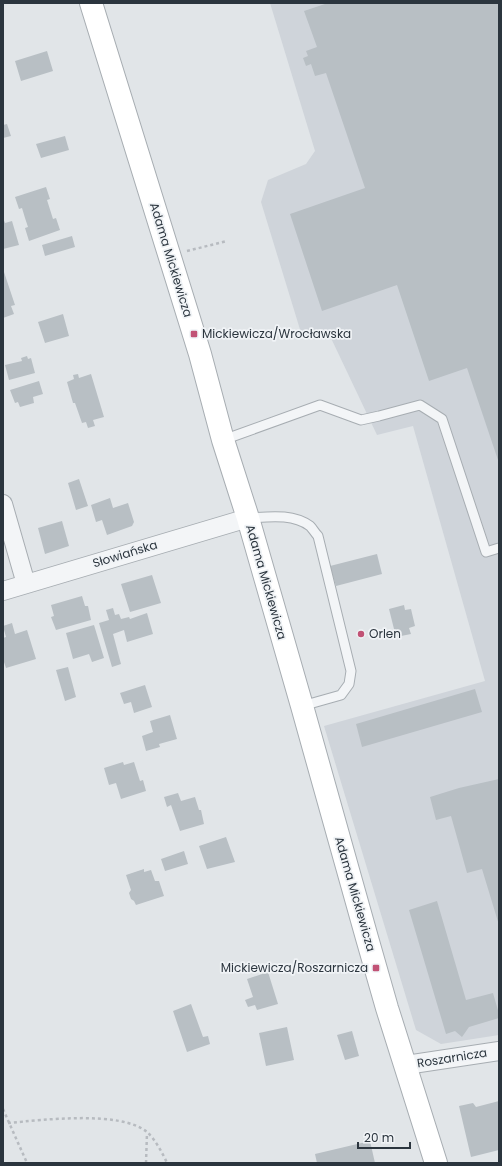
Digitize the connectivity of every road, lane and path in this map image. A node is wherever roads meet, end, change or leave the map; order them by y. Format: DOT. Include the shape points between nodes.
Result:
graph roads {
  1 [pos="91,3"];
  2 [pos="228,241"];
  3 [pos="182,252"];
  4 [pos="223,440"];
  5 [pos="3,504"];
  6 [pos="248,518"];
  7 [pos="499,548"];
  8 [pos="26,584"];
  9 [pos="3,591"];
  10 [pos="302,706"];
  11 [pos="499,1051"];
  12 [pos="406,1065"];
  13 [pos="3,1109"];
  14 [pos="8,1123"];
  15 [pos="147,1132"];
  16 [pos="27,1163"];
  17 [pos="146,1163"];
  18 [pos="167,1163"];
  19 [pos="436,1163"];
  1 -- 4 [label="street, Adama Mickiewicza" via="173,262"];
  2 -- 3 [label="path"];
  4 -- 6 [label="street, Adama Mickiewicza"];
  4 -- 7 [label="lane" via="320,405 361,420 420,405 442,420 486,552"];
  5 -- 8 [label="street"];
  6 -- 8 [label="street, Słowiańska"];
  6 -- 10 [label="street, Adama Mickiewicza"];
  6 -- 10 [label="lane" via="292,518 309,526 318,536 352,671 349,684 341,695"];
  8 -- 9 [label="street, Słowiańska"];
  10 -- 12 [label="street, Adama Mickiewicza" via="367,938"];
  11 -- 12 [label="street, Roszarnicza"];
  12 -- 19 [label="street, Adama Mickiewicza"];
  13 -- 14 [label="path"];
  14 -- 15 [label="path" via="79,1117 126,1122"];
  14 -- 16 [label="path"];
  15 -- 17 [label="path"];
  15 -- 18 [label="path"];
}
